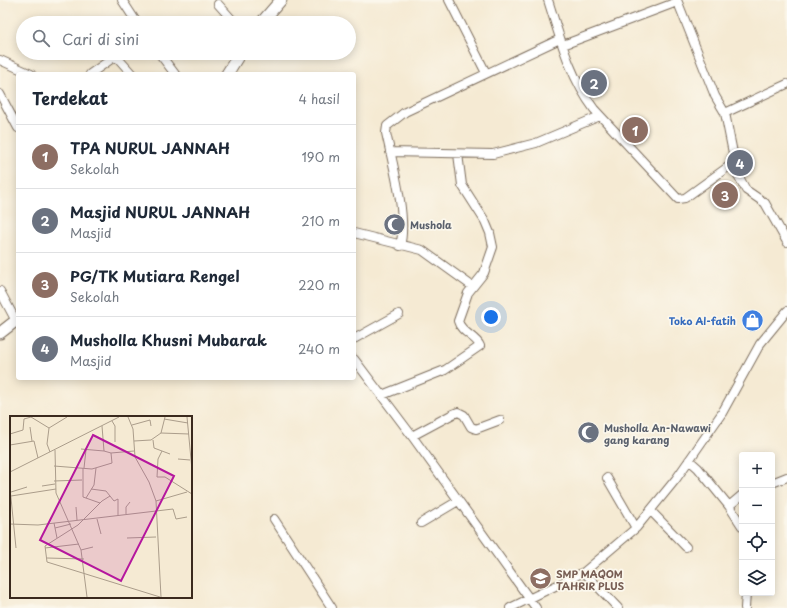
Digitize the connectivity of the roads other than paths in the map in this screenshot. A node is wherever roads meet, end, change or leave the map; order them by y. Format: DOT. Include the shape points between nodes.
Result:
graph roads {
  1 [pos="122,0"];
  2 [pos="281,0"];
  3 [pos="449,0"];
  4 [pos="548,0"];
  5 [pos="677,1"];
  6 [pos="218,4"];
  7 [pos="132,16"];
  8 [pos="229,16"];
  9 [pos="267,16"];
  10 [pos="562,42"];
  11 [pos="0,60"];
  12 [pos="110,60"];
  13 [pos="122,60"];
  14 [pos="164,60"];
  15 [pos="236,60"];
  16 [pos="27,72"];
  17 [pos="93,72"];
  18 [pos="131,72"];
  19 [pos="173,72"];
  20 [pos="228,72"];
  21 [pos="486,73"];
  22 [pos="787,84"];
  23 [pos="0,94"];
  24 [pos="725,113"];
  25 [pos="600,116"];
  26 [pos="16,124"];
  27 [pos="390,152"];
  28 [pos="458,154"];
  29 [pos="732,164"];
  30 [pos="356,233"];
  31 [pos="401,242"];
  32 [pos="787,242"];
  33 [pos="474,284"];
  34 [pos="0,291"];
  35 [pos="787,311"];
  36 [pos="399,314"];
  37 [pos="16,318"];
  38 [pos="16,321"];
  39 [pos="0,333"];
  40 [pos="356,338"];
  41 [pos="356,362"];
  42 [pos="382,395"];
  43 [pos="500,420"];
  44 [pos="412,436"];
  45 [pos="690,460"];
  46 [pos="787,477"];
  47 [pos="607,478"];
  48 [pos="775,481"];
  49 [pos="739,498"];
  50 [pos="458,501"];
  51 [pos="729,506"];
  52 [pos="651,512"];
  53 [pos="274,518"];
  54 [pos="421,524"];
  55 [pos="741,524"];
  56 [pos="636,528"];
  57 [pos="686,547"];
  58 [pos="584,572"];
  59 [pos="746,596"];
  60 [pos="530,598"];
  61 [pos="332,608"];
  62 [pos="510,608"];
  63 [pos="536,608"];
  64 [pos="618,608"];
  65 [pos="745,608"];
  1 -- 7 [label="street"];
  2 -- 9 [label="street"];
  3 -- 21 [label="street"];
  4 -- 10 [label="street"];
  5 -- 10 [label="street"];
  5 -- 24 [label="street" via="715,96"];
  6 -- 8 [label="street"];
  10 -- 21 [label="street"];
  10 -- 25 [label="street" via="582,94"];
  11 -- 16 [label="street"];
  12 -- 17 [label="street"];
  13 -- 18 [label="street"];
  14 -- 19 [label="street"];
  15 -- 20 [label="street"];
  21 -- 27 [label="street" via="394,119 387,126 386,133"];
  22 -- 24 [label="street"];
  23 -- 26 [label="street"];
  24 -- 29 [label="street" via="733,152"];
  25 -- 28 [label="street" via="513,150 492,154"];
  25 -- 29 [label="street" via="678,200 685,198"];
  27 -- 28 [label="street"];
  27 -- 31 [label="street" via="398,190"];
  28 -- 33 [label="street" via="462,186 485,221 492,246 484,273"];
  29 -- 32 [label="street" via="746,190 766,203"];
  30 -- 31 [label="street"];
  31 -- 33 [label="street" via="422,250"];
  33 -- 42 [label="street" via="462,307 458,323 479,344 479,349 445,370"];
  34 -- 37 [label="street"];
  35 -- 45 [label="street" via="760,344 722,413"];
  36 -- 40 [label="street"];
  38 -- 39 [label="street"];
  41 -- 42 [label="street"];
  42 -- 44 [label="street"];
  43 -- 44 [label="street" via="476,429 458,412"];
  44 -- 50 [label="street"];
  45 -- 51 [label="street"];
  45 -- 52 [label="street"];
  46 -- 48 [label="street"];
  47 -- 56 [label="street"];
  49 -- 51 [label="street"];
  50 -- 54 [label="street"];
  50 -- 60 [label="street"];
  51 -- 55 [label="street"];
  52 -- 56 [label="street"];
  52 -- 57 [label="street"];
  53 -- 61 [label="street"];
  56 -- 58 [label="street"];
  58 -- 60 [label="street"];
  58 -- 64 [label="street"];
  59 -- 65 [label="street"];
  60 -- 62 [label="street"];
  60 -- 63 [label="street"];
}
